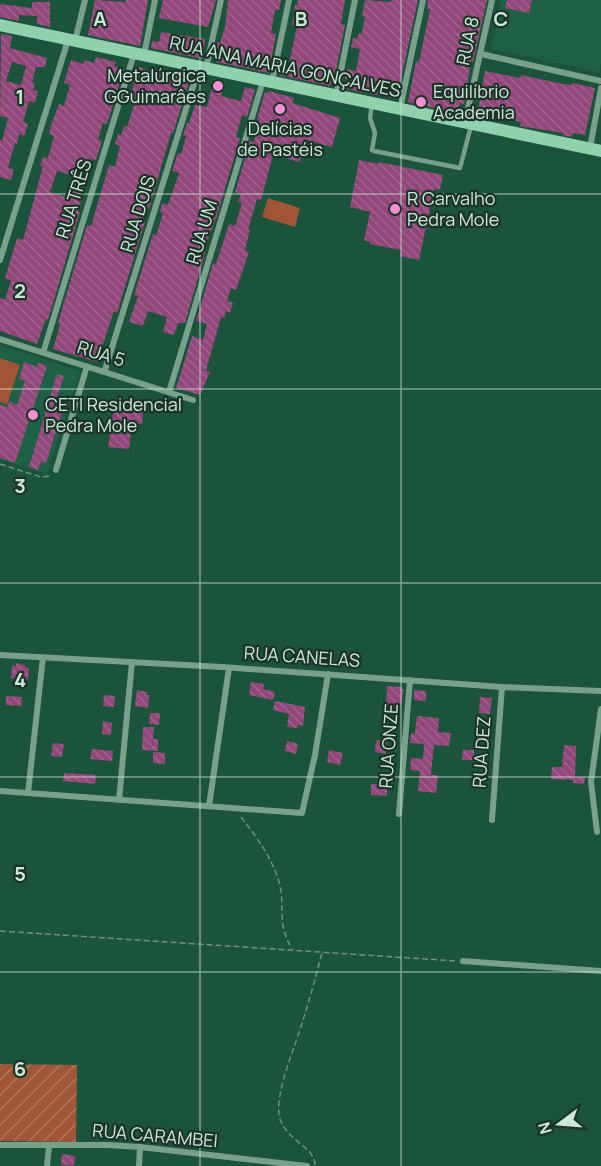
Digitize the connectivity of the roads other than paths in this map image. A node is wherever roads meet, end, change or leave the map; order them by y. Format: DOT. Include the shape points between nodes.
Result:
graph roads {
  1 [pos="85,0"];
  2 [pos="155,0"];
  3 [pos="221,0"];
  4 [pos="289,0"];
  5 [pos="355,0"];
  6 [pos="423,0"];
  7 [pos="492,0"];
  8 [pos="0,25"];
  9 [pos="72,41"];
  10 [pos="481,54"];
  11 [pos="139,55"];
  12 [pos="203,68"];
  13 [pos="601,81"];
  14 [pos="267,82"];
  15 [pos="601,88"];
  16 [pos="336,96"];
  17 [pos="372,103"];
  18 [pos="400,109"];
  19 [pos="468,123"];
  20 [pos="595,149"];
  21 [pos="0,260"];
  22 [pos="0,339"];
  23 [pos="43,353"];
  24 [pos="87,366"];
  25 [pos="105,370"];
  26 [pos="170,392"];
  27 [pos="193,400"];
  28 [pos="56,470"];
  29 [pos="0,655"];
  30 [pos="43,657"];
  31 [pos="132,662"];
  32 [pos="229,668"];
  33 [pos="328,674"];
  34 [pos="410,680"];
  35 [pos="502,687"];
  36 [pos="601,691"];
  37 [pos="601,709"];
  38 [pos="0,791"];
  39 [pos="28,793"];
  40 [pos="119,800"];
  41 [pos="209,806"];
  42 [pos="399,814"];
  43 [pos="492,820"];
  44 [pos="597,832"];
  45 [pos="463,961"];
  46 [pos="601,971"];
  47 [pos="0,1145"];
  48 [pos="49,1146"];
  49 [pos="140,1147"];
  50 [pos="264,1164"];
  51 [pos="47,1166"];
  52 [pos="139,1166"];
  53 [pos="307,1166"];
  1 -- 9 [label="street"];
  2 -- 11 [label="street, RUA TRÊS"];
  3 -- 12 [label="street, RUA DOIS"];
  4 -- 14 [label="street, RUA UM"];
  5 -- 16 [label="street"];
  6 -- 18 [label="street"];
  7 -- 10 [label="street, RUA 8"];
  8 -- 9 [label="street, RUA ANA MARIA GONÇALVES"];
  9 -- 11 [label="street, RUA ANA MARIA GONÇALVES"];
  9 -- 21 [label="street"];
  10 -- 13 [label="street"];
  10 -- 19 [label="street, RUA 8"];
  11 -- 12 [label="street, RUA ANA MARIA GONÇALVES"];
  11 -- 23 [label="street, RUA TRÊS"];
  12 -- 14 [label="street, RUA ANA MARIA GONÇALVES"];
  12 -- 25 [label="street, RUA DOIS"];
  14 -- 16 [label="street, RUA ANA MARIA GONÇALVES"];
  14 -- 26 [label="street, RUA UM"];
  15 -- 20 [label="street"];
  16 -- 17 [label="street, RUA ANA MARIA GONÇALVES"];
  17 -- 18 [label="street, RUA ANA MARIA GONÇALVES"];
  17 -- 19 [label="lane" via="372,150 457,169 462,166"];
  18 -- 19 [label="street, RUA ANA MARIA GONÇALVES"];
  19 -- 20 [label="street, RUA ANA MARIA GONÇALVES"];
  22 -- 23 [label="street, RUA 5"];
  23 -- 24 [label="street, RUA 5"];
  24 -- 25 [label="street, RUA 5"];
  24 -- 28 [label="street"];
  25 -- 26 [label="street, RUA 5"];
  26 -- 27 [label="street, RUA 5"];
  29 -- 30 [label="street, RUA CANELAS"];
  30 -- 31 [label="street, RUA CANELAS"];
  30 -- 39 [label="street"];
  31 -- 32 [label="street, RUA CANELAS"];
  31 -- 40 [label="street"];
  32 -- 33 [label="street, RUA CANELAS"];
  32 -- 41 [label="street"];
  33 -- 34 [label="street, RUA CANELAS"];
  33 -- 41 [label="street" via="302,813"];
  34 -- 35 [label="street, RUA CANELAS"];
  34 -- 42 [label="street, RUA ONZE"];
  35 -- 36 [label="street, RUA CANELAS"];
  35 -- 43 [label="street, RUA DEZ"];
  37 -- 44 [label="street" via="591,782"];
  38 -- 39 [label="street"];
  39 -- 40 [label="street"];
  40 -- 41 [label="street"];
  45 -- 46 [label="street"];
  47 -- 48 [label="street, RUA CARAMBEI"];
  48 -- 49 [label="street, RUA CARAMBEI"];
  48 -- 51 [label="street"];
  49 -- 50 [label="street, RUA CARAMBEI"];
  49 -- 52 [label="street"];
  50 -- 53 [label="street, RUA CARAMBEI"];
}
